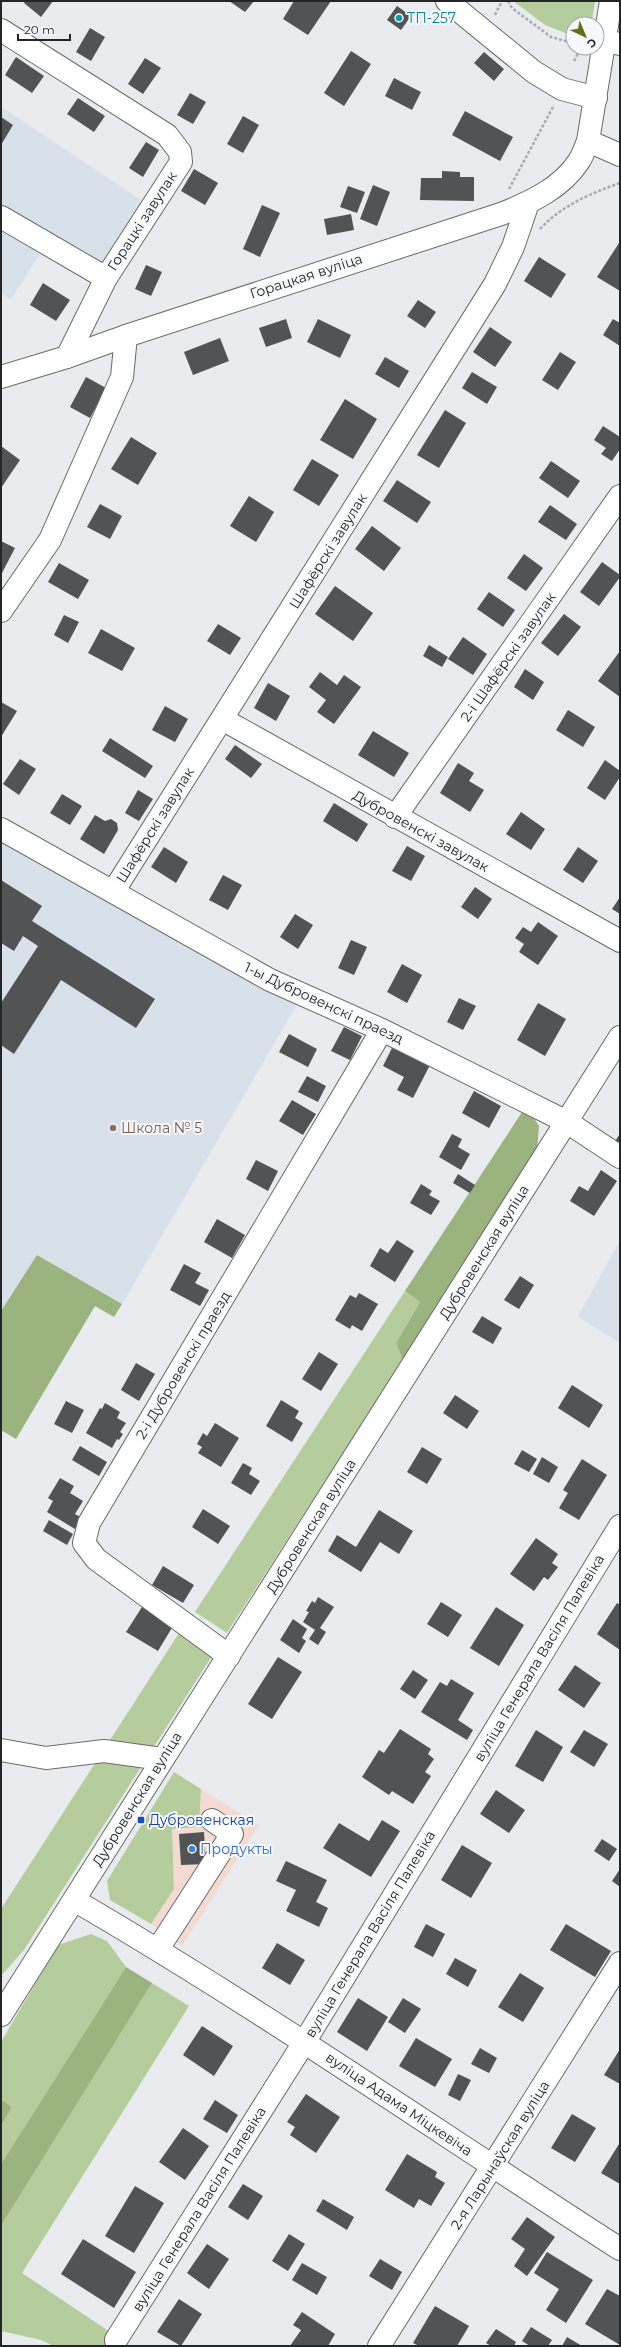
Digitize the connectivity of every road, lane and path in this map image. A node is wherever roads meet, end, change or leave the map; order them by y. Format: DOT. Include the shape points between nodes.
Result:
graph roads {
  1 [pos="447,1"];
  2 [pos="508,1"];
  3 [pos="611,1"];
  4 [pos="1,30"];
  5 [pos="565,41"];
  6 [pos="613,43"];
  7 [pos="577,56"];
  8 [pos="574,61"];
  9 [pos="596,98"];
  10 [pos="557,100"];
  11 [pos="588,141"];
  12 [pos="620,155"];
  13 [pos="620,183"];
  14 [pos="508,191"];
  15 [pos="528,203"];
  16 [pos="1,217"];
  17 [pos="535,235"];
  18 [pos="106,278"];
  19 [pos="126,336"];
  20 [pos="68,357"];
  21 [pos="1,377"];
  22 [pos="620,496"];
  23 [pos="1,611"];
  24 [pos="222,720"];
  25 [pos="395,817"];
  26 [pos="1,829"];
  27 [pos="113,892"];
  28 [pos="620,941"];
  29 [pos="382,1030"];
  30 [pos="620,1037"];
  31 [pos="567,1122"];
  32 [pos="620,1157"];
  33 [pos="620,1526"];
  34 [pos="229,1656"];
  35 [pos="1,1750"];
  36 [pos="162,1759"];
  37 [pos="212,1820"];
  38 [pos="74,1900"];
  39 [pos="158,1949"];
  40 [pos="620,1963"];
  41 [pos="1,2015"];
  42 [pos="305,2041"];
  43 [pos="492,2166"];
  44 [pos="620,2249"];
  45 [pos="116,2340"];
  46 [pos="379,2346"];
  1 -- 9 [label="street" via="534,72 562,89"];
  2 -- 5 [label="path" via="512,8 551,37"];
  3 -- 6 [label="street, Горацкая вуліца"];
  4 -- 18 [label="street, Горацкі завулак" via="167,136 180,152 181,162"];
  6 -- 9 [label="street, Горацкая вуліца"];
  7 -- 8 [label="path"];
  9 -- 11 [label="street, Горацкая вуліца"];
  10 -- 14 [label="path"];
  11 -- 12 [label="street"];
  11 -- 15 [label="street, Горацкая вуліца" via="579,161 564,177"];
  13 -- 17 [label="path" via="598,190 571,204"];
  15 -- 19 [label="street, Горацкая вуліца"];
  15 -- 24 [label="street, Шафёрскі завулак" via="495,284"];
  16 -- 18 [label="street"];
  18 -- 20 [label="street, Горацкі завулак"];
  19 -- 20 [label="street, Горацкая вуліца"];
  19 -- 23 [label="street" via="122,377 50,540"];
  20 -- 21 [label="street, Горацкая вуліца"];
  22 -- 25 [label="street, 2-і Шафёрскі завулак"];
  24 -- 25 [label="street, Дубровенскі завулак"];
  24 -- 27 [label="street, Шафёрскі завулак"];
  25 -- 28 [label="street, Дубровенскі завулак"];
  26 -- 27 [label="street, 1-ы Дубровенскі праезд"];
  27 -- 29 [label="street, 1-ы Дубровенскі праезд" via="270,980"];
  29 -- 31 [label="street, 1-ы Дубровенскі праезд"];
  29 -- 34 [label="street, 2-і Дубровенскі праезд" via="89,1523 85,1534 84,1543 96,1559"];
  30 -- 31 [label="street, Дубровенская вуліца"];
  31 -- 32 [label="street, 1-ы Дубровенскі праезд"];
  31 -- 34 [label="street, Дубровенская вуліца"];
  33 -- 42 [label="street, вуліца Генерала Васіля Палевіка"];
  34 -- 36 [label="street, Дубровенская вуліца"];
  35 -- 36 [label="street" via="46,1758 104,1751"];
  36 -- 38 [label="street, Дубровенская вуліца"];
  37 -- 39 [label="street" via="232,1834"];
  38 -- 39 [label="street, вуліца Адама Міцкевіча"];
  38 -- 41 [label="street, Дубровенская вуліца"];
  39 -- 42 [label="street, вуліца Адама Міцкевіча"];
  40 -- 43 [label="street, 2-я Ларынаўская вуліца"];
  42 -- 43 [label="street, вуліца Адама Міцкевіча"];
  42 -- 45 [label="street, вуліца Генерала Васіля Палевіка"];
  43 -- 44 [label="street, вуліца Адама Міцкевіча"];
  43 -- 46 [label="street, 2-я Ларынаўская вуліца"];
}
